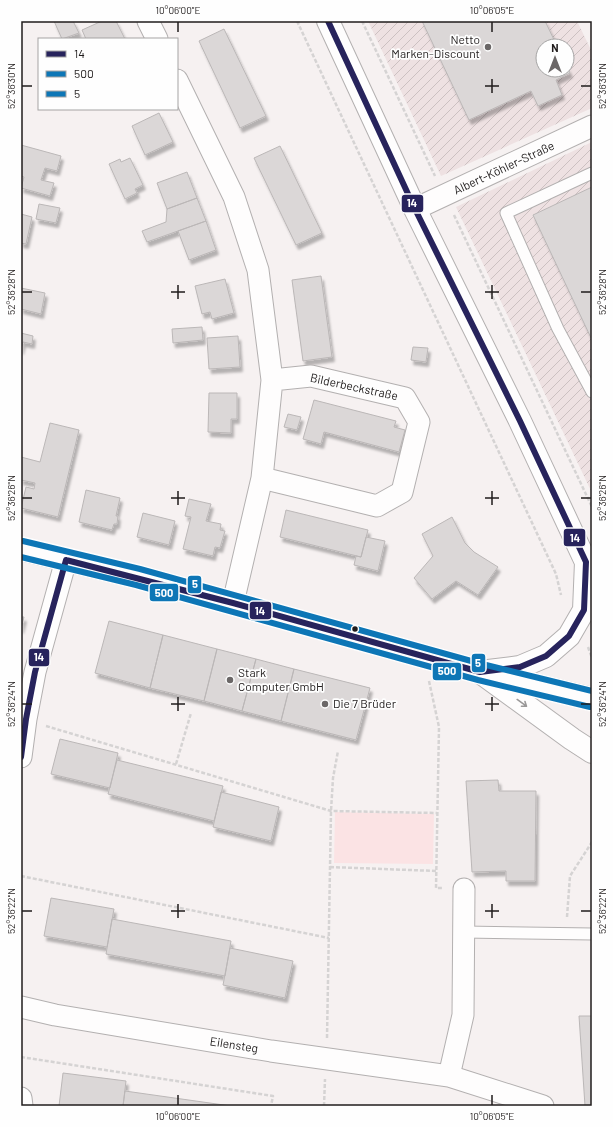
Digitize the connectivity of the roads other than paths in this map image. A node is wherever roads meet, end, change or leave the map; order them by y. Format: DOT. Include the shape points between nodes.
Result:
graph roads {
  1 [pos="148,21"];
  2 [pos="328,21"];
  3 [pos="156,38"];
  4 [pos="178,82"];
  5 [pos="592,126"];
  6 [pos="592,173"];
  7 [pos="415,209"];
  8 [pos="272,380"];
  9 [pos="592,392"];
  10 [pos="262,478"];
  11 [pos="21,548"];
  12 [pos="66,560"];
  13 [pos="590,570"];
  14 [pos="233,603"];
  15 [pos="480,672"];
  16 [pos="27,678"];
  17 [pos="592,699"];
  18 [pos="592,752"];
  19 [pos="21,758"];
  20 [pos="464,889"];
  21 [pos="464,932"];
  22 [pos="592,934"];
  23 [pos="21,1007"];
  24 [pos="449,1076"];
  25 [pos="21,1098"];
  26 [pos="22,1106"];
  27 [pos="543,1106"];
  1 -- 3 [label="street"];
  2 -- 7 [label="main road"];
  4 -- 8 [label="street" via="234,197 258,270"];
  5 -- 7 [label="street, Albert-Köhler-Straße"];
  6 -- 9 [label="lane" via="506,213 558,329"];
  7 -- 13 [label="main road" via="520,421"];
  8 -- 10 [label="street"];
  8 -- 10 [label="street, Bilderbeckstraße" via="311,376 405,398 419,422 402,492 377,506"];
  10 -- 14 [label="street"];
  11 -- 12 [label="main road"];
  12 -- 14 [label="main road"];
  12 -- 16 [label="street"];
  13 -- 15 [label="main road" via="584,610 570,636 546,656 520,667"];
  14 -- 15 [label="main road"];
  15 -- 17 [label="main road"];
  15 -- 18 [label="main road, one-way"];
  16 -- 19 [label="street" via="26,720"];
  20 -- 21 [label="street"];
  21 -- 22 [label="lane"];
  21 -- 24 [label="street" via="463,1015"];
  23 -- 24 [label="street, Eilensteg" via="271,1051"];
  24 -- 27 [label="street, Eilensteg"];
  25 -- 26 [label="street"];
}
